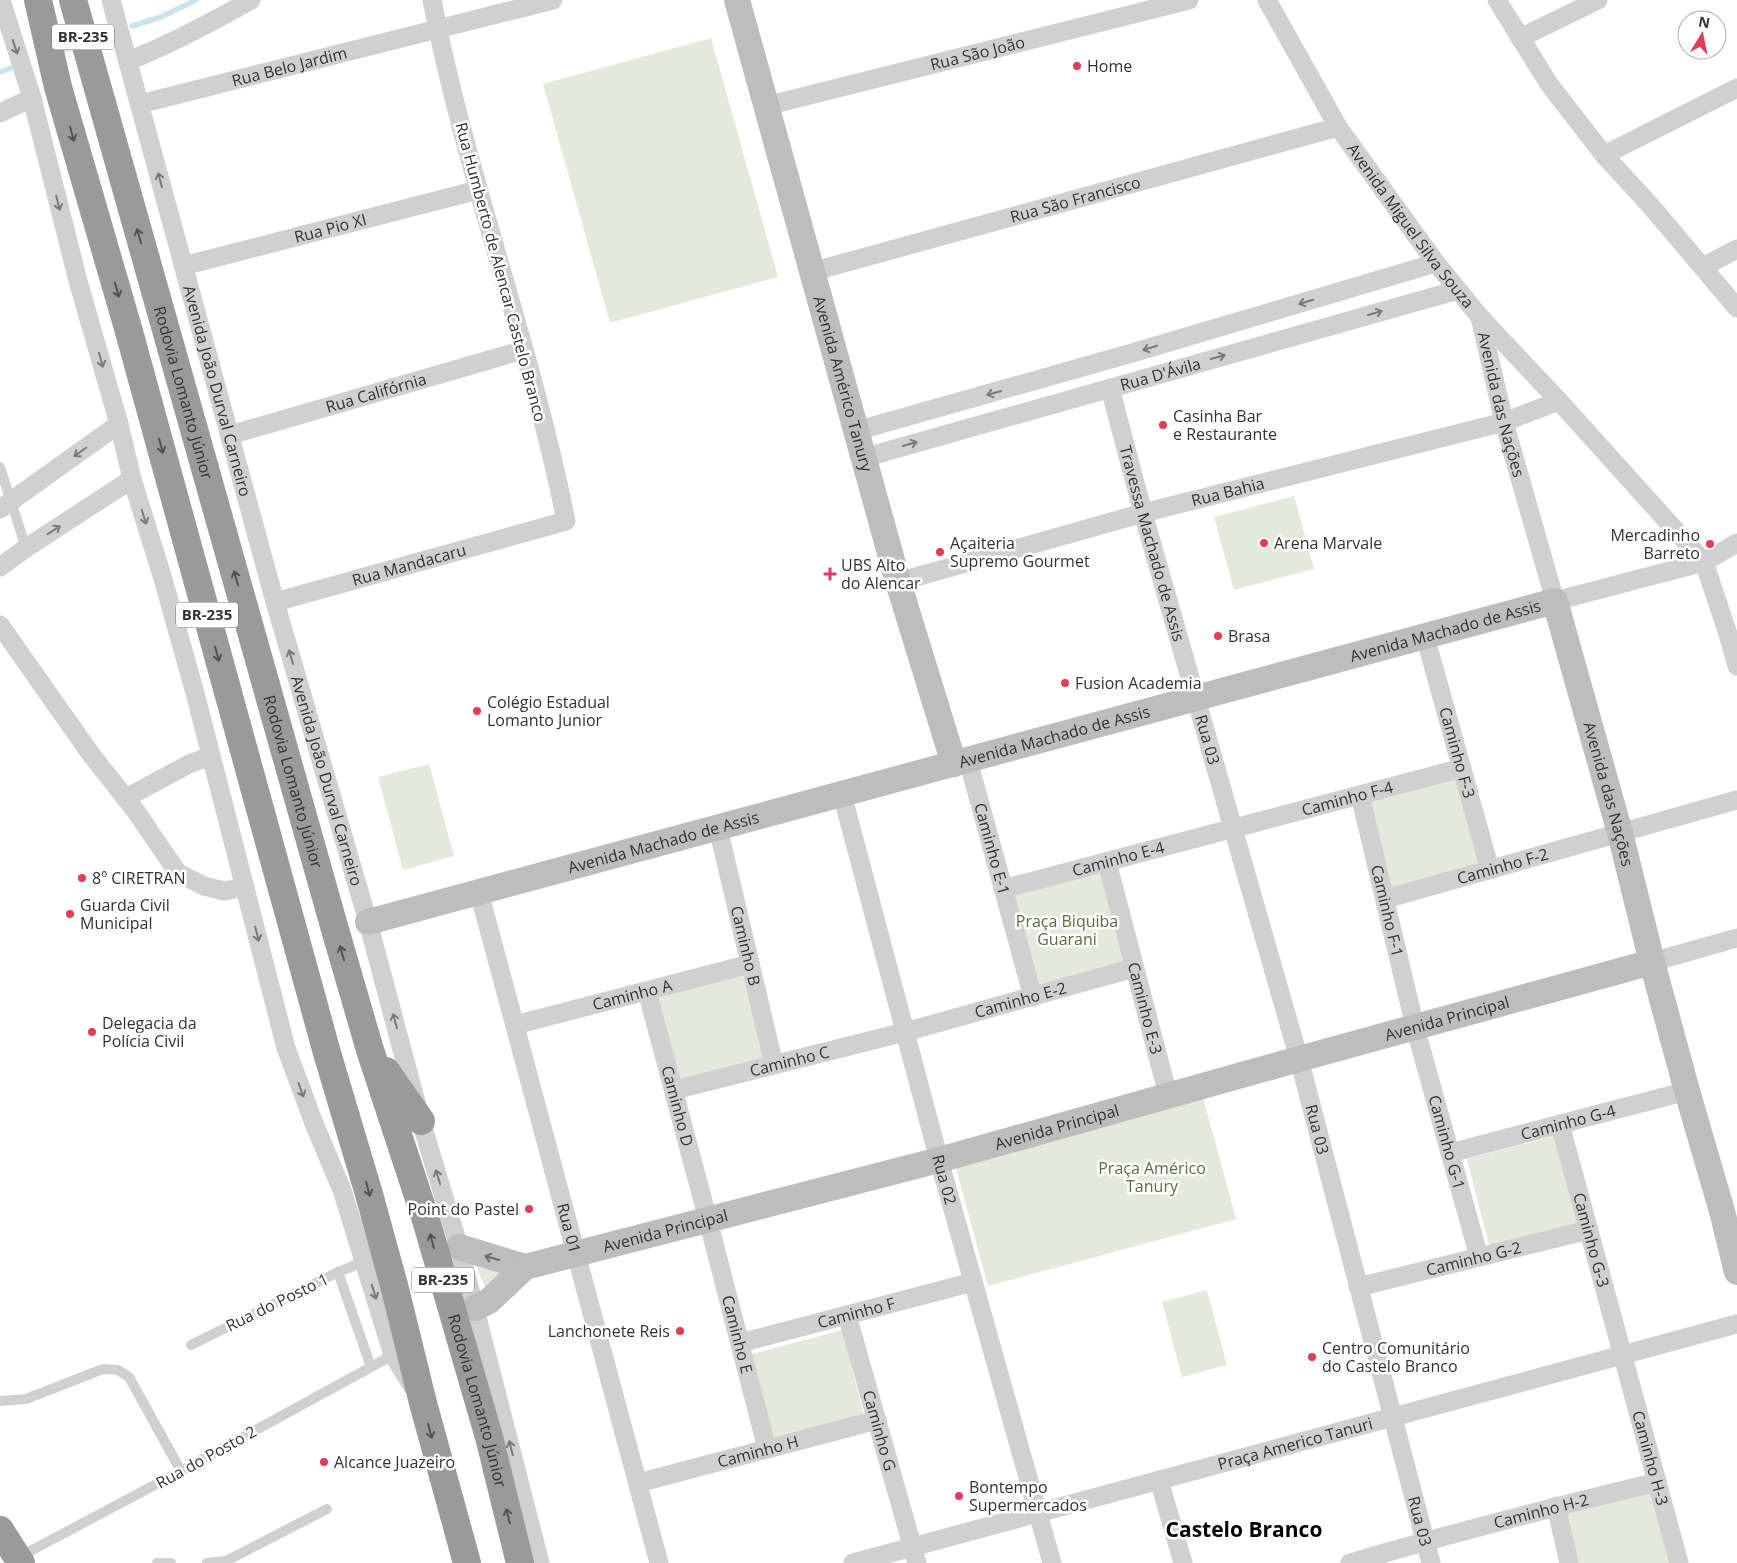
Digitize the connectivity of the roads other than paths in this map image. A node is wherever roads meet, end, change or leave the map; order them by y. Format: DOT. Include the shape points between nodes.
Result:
graph roads {
  1 [pos="72,0"];
  2 [pos="110,0"];
  3 [pos="250,0"];
  4 [pos="432,0"];
  5 [pos="553,0"];
  6 [pos="737,0"];
  7 [pos="1189,0"];
  8 [pos="1267,0"];
  9 [pos="1497,0"];
  10 [pos="1598,0"];
  11 [pos="2,7"];
  12 [pos="43,20"];
  13 [pos="438,30"];
  14 [pos="1520,38"];
  15 [pos="128,61"];
  16 [pos="1737,88"];
  17 [pos="32,98"];
  18 [pos="140,104"];
  19 [pos="766,106"];
  20 [pos="0,113"];
  21 [pos="1338,126"];
  22 [pos="1604,155"];
  23 [pos="478,190"];
  24 [pos="1737,249"];
  25 [pos="1436,263"];
  26 [pos="183,266"];
  27 [pos="1703,267"];
  28 [pos="811,272"];
  29 [pos="1458,290"];
  30 [pos="1737,308"];
  31 [pos="1480,317"];
  32 [pos="524,350"];
  33 [pos="1060,374"];
  34 [pos="1110,388"];
  35 [pos="1069,399"];
  36 [pos="1559,401"];
  37 [pos="1504,422"];
  38 [pos="119,424"];
  39 [pos="856,431"];
  40 [pos="230,435"];
  41 [pos="863,458"];
  42 [pos="0,467"];
  43 [pos="132,479"];
  44 [pos="5,505"];
  45 [pos="1143,513"];
  46 [pos="543,528"];
  47 [pos="1737,543"];
  48 [pos="26,548"];
  49 [pos="1704,562"];
  50 [pos="0,567"];
  51 [pos="898,582"];
  52 [pos="1555,601"];
  53 [pos="275,602"];
  54 [pos="0,626"];
  55 [pos="1425,636"];
  56 [pos="1737,666"];
  57 [pos="1195,698"];
  58 [pos="211,756"];
  59 [pos="961,762"];
  60 [pos="1462,768"];
  61 [pos="842,794"];
  62 [pos="1360,795"];
  63 [pos="126,798"];
  64 [pos="1737,800"];
  65 [pos="718,828"];
  66 [pos="1233,829"];
  67 [pos="1620,833"];
  68 [pos="1107,862"];
  69 [pos="1490,870"];
  70 [pos="246,887"];
  71 [pos="1003,889"];
  72 [pos="479,892"];
  73 [pos="1385,899"];
  74 [pos="368,922"];
  75 [pos="1737,938"];
  76 [pos="1652,962"];
  77 [pos="750,964"];
  78 [pos="1134,968"];
  79 [pos="647,991"];
  80 [pos="1033,997"];
  81 [pos="515,1025"];
  82 [pos="1415,1027"];
  83 [pos="905,1032"];
  84 [pos="370,1050"];
  85 [pos="1299,1059"];
  86 [pos="774,1065"];
  87 [pos="674,1090"];
  88 [pos="1687,1091"];
  89 [pos="1168,1096"];
  90 [pos="421,1121"];
  91 [pos="1560,1124"];
  92 [pos="1450,1153"];
  93 [pos="939,1160"];
  94 [pos="1730,1209"];
  95 [pos="708,1220"];
  96 [pos="1589,1230"];
  97 [pos="459,1246"];
  98 [pos="576,1254"];
  99 [pos="1479,1257"];
  100 [pos="364,1259"];
  101 [pos="525,1267"];
  102 [pos="338,1272"];
  103 [pos="1737,1272"];
  104 [pos="973,1282"];
  105 [pos="1358,1287"];
  106 [pos="475,1308"];
  107 [pos="847,1315"];
  108 [pos="1737,1324"];
  109 [pos="740,1343"];
  110 [pos="191,1345"];
  111 [pos="1623,1354"];
  112 [pos="393,1355"];
  113 [pos="371,1367"];
  114 [pos="0,1401"];
  115 [pos="423,1403"];
  116 [pos="1392,1417"];
  117 [pos="877,1420"];
  118 [pos="767,1449"];
  119 [pos="182,1471"];
  120 [pos="1160,1480"];
  121 [pos="1657,1482"];
  122 [pos="638,1483"];
  123 [pos="1556,1506"];
  124 [pos="327,1509"];
  125 [pos="1038,1513"];
  126 [pos="1,1534"];
  127 [pos="1425,1541"];
  128 [pos="915,1555"];
  129 [pos="19,1560"];
  130 [pos="157,1563"];
  131 [pos="171,1563"];
  132 [pos="206,1563"];
  133 [pos="467,1563"];
  134 [pos="520,1563"];
  135 [pos="540,1563"];
  136 [pos="660,1563"];
  137 [pos="853,1563"];
  138 [pos="1052,1563"];
  139 [pos="1183,1563"];
  140 [pos="1350,1563"];
  141 [pos="1431,1563"];
  142 [pos="1569,1563"];
  143 [pos="1679,1563"];
  84 -- 1 [label="highway, Rodovia Lomanto Júnior / BR-235, one-way"];
  2 -- 15 [label="street, Avenida João Durval Carneiro"];
  3 -- 15 [label="street"];
  4 -- 13 [label="street, Rua Humberto de Alencar Castelo Branco"];
  5 -- 13 [label="street, Rua Belo Jardim"];
  6 -- 19 [label="street, Avenida Américo Tanury"];
  7 -- 19 [label="street, Rua São João"];
  8 -- 21 [label="street, Avenida Miguel Silva Souza"];
  9 -- 14 [label="street"];
  10 -- 14 [label="street"];
  11 -- 17 [label="street, one-way"];
  12 -- 115 [label="highway, BR-235, one-way" via="58,87 126,319 395,1289"];
  13 -- 18 [label="street, Rua Belo Jardim"];
  13 -- 23 [label="street, Rua Humberto de Alencar Castelo Branco"];
  14 -- 22 [label="street" via="1549,84"];
  15 -- 18 [label="street, Avenida João Durval Carneiro"];
  16 -- 22 [label="street"];
  17 -- 20 [label="street"];
  17 -- 38 [label="street, one-way" via="78,281"];
  26 -- 18 [label="street, Avenida João Durval Carneiro, one-way"];
  19 -- 28 [label="street, Avenida Américo Tanury"];
  21 -- 25 [label="street, Avenida Miguel Silva Souza"];
  21 -- 28 [label="street, Rua São Francisco"];
  22 -- 27 [label="street"];
  23 -- 26 [label="street, Rua Pio XI"];
  23 -- 32 [label="street, Rua Humberto de Alencar Castelo Branco"];
  24 -- 27 [label="street"];
  25 -- 29 [label="street, Avenida Miguel Silva Souza"];
  25 -- 33 [label="street, Rua D'Ávila, one-way"];
  26 -- 40 [label="street, Avenida João Durval Carneiro"];
  27 -- 30 [label="street"];
  28 -- 39 [label="street, Avenida Américo Tanury"];
  29 -- 31 [label="street, Avenida Miguel Silva Souza"];
  34 -- 29 [label="street, Rua D'Ávila, one-way"];
  31 -- 36 [label="street, Avenida Miguel Silva Souza"];
  31 -- 37 [label="street, Avenida das Nações"];
  32 -- 40 [label="street, Rua Califórnia"];
  32 -- 46 [label="street, Rua Humberto de Alencar Castelo Branco" via="566,521"];
  33 -- 35 [label="street"];
  33 -- 39 [label="street, Rua D'Ávila, one-way"];
  34 -- 35 [label="street, Rua D'Ávila"];
  34 -- 45 [label="street, Travessa Machado de Assis"];
  41 -- 35 [label="street, Rua D'Ávila, one-way"];
  36 -- 37 [label="street, Rua Bahia"];
  36 -- 49 [label="street, Avenida Miguel Silva Souza"];
  37 -- 45 [label="street, Rua Bahia"];
  37 -- 52 [label="street, Avenida das Nações"];
  38 -- 43 [label="street"];
  38 -- 44 [label="street, one-way"];
  39 -- 41 [label="street, Avenida Américo Tanury"];
  40 -- 53 [label="street, Avenida João Durval Carneiro"];
  41 -- 51 [label="street, Avenida Américo Tanury"];
  42 -- 44 [label="lane"];
  48 -- 43 [label="street, one-way"];
  43 -- 58 [label="street, one-way"];
  44 -- 48 [label="lane"];
  45 -- 51 [label="street, Rua Bahia"];
  45 -- 57 [label="street, Travessa Machado de Assis"];
  46 -- 53 [label="street, Rua Mandacaru"];
  47 -- 49 [label="street, Avenida Machado de Assis"];
  48 -- 50 [label="street"];
  49 -- 52 [label="street, Avenida Machado de Assis"];
  49 -- 56 [label="street"];
  51 -- 59 [label="street, Avenida Américo Tanury"];
  52 -- 55 [label="street, Avenida Machado de Assis"];
  52 -- 67 [label="street, Avenida das Nações"];
  74 -- 53 [label="street, Avenida João Durval Carneiro, one-way"];
  54 -- 63 [label="street"];
  55 -- 57 [label="street, Avenida Machado de Assis"];
  55 -- 60 [label="street, Caminho F-3"];
  57 -- 59 [label="street, Avenida Machado de Assis"];
  57 -- 66 [label="street, Rua 03"];
  58 -- 63 [label="street" via="189,764"];
  58 -- 70 [label="street"];
  59 -- 61 [label="street, Avenida Machado de Assis"];
  59 -- 71 [label="street, Caminho E-1"];
  60 -- 62 [label="street, Caminho F-4"];
  60 -- 69 [label="street, Caminho F-3"];
  61 -- 65 [label="street, Avenida Machado de Assis"];
  61 -- 83 [label="street, Rua 02"];
  62 -- 66 [label="street, Caminho F-4"];
  62 -- 73 [label="street, Caminho F-1"];
  63 -- 70 [label="street" via="178,873 204,886 224,891"];
  64 -- 67 [label="street, Caminho F-2"];
  65 -- 72 [label="street, Avenida Machado de Assis"];
  65 -- 77 [label="street, Caminho B"];
  66 -- 68 [label="street, Caminho E-4"];
  66 -- 85 [label="street, Rua 03"];
  67 -- 69 [label="street, Caminho F-2"];
  67 -- 76 [label="street, Avenida das Nações"];
  68 -- 71 [label="street, Caminho E-4"];
  68 -- 78 [label="street, Caminho E-3"];
  69 -- 73 [label="street, Caminho F-2"];
  70 -- 100 [label="street, one-way" via="286,1048 342,1190"];
  71 -- 80 [label="street, Caminho E-1"];
  72 -- 74 [label="street, Avenida Machado de Assis"];
  72 -- 81 [label="street, Rua 01"];
  73 -- 82 [label="street, Caminho F-1"];
  90 -- 74 [label="street, Avenida João Durval Carneiro, one-way"];
  75 -- 76 [label="street"];
  76 -- 82 [label="street, Avenida Principal"];
  76 -- 88 [label="street, Avenida das Nações"];
  77 -- 79 [label="street, Caminho A"];
  77 -- 86 [label="street, Caminho B"];
  78 -- 80 [label="street, Caminho E-2"];
  78 -- 89 [label="street, Caminho E-3"];
  79 -- 81 [label="street, Caminho A"];
  79 -- 87 [label="street, Caminho D"];
  80 -- 83 [label="street, Caminho E-2"];
  81 -- 98 [label="street, Rua 01"];
  82 -- 85 [label="street, Avenida Principal"];
  82 -- 92 [label="street, Caminho G-1"];
  83 -- 86 [label="street, Caminho C"];
  83 -- 93 [label="street, Rua 02"];
  84 -- 90 [label="highway"];
  134 -- 84 [label="highway, Rodovia Lomanto Júnior / BR-235, one-way" via="489,1437 426,1220"];
  85 -- 89 [label="street, Avenida Principal"];
  85 -- 105 [label="street, Rua 03"];
  86 -- 87 [label="street, Caminho C"];
  87 -- 95 [label="street, Caminho D"];
  88 -- 91 [label="street, Caminho G-4"];
  88 -- 94 [label="street, Avenida das Nações"];
  89 -- 93 [label="street, Avenida Principal"];
  97 -- 90 [label="street, Avenida João Durval Carneiro, one-way"];
  91 -- 92 [label="street, Caminho G-4"];
  91 -- 96 [label="street, Caminho G-3"];
  92 -- 99 [label="street, Caminho G-1"];
  93 -- 95 [label="street, Avenida Principal"];
  93 -- 104 [label="street, Rua 02"];
  94 -- 103 [label="street, Avenida das Nações"];
  95 -- 98 [label="street, Avenida Principal"];
  95 -- 109 [label="street, Caminho E"];
  96 -- 99 [label="street, Caminho G-2"];
  96 -- 111 [label="street, Caminho G-3"];
  101 -- 97 [label="street, one-way"];
  97 -- 106 [label="street, Avenida João Durval Carneiro"];
  98 -- 101 [label="street, Avenida Principal"];
  98 -- 122 [label="street, Rua 01"];
  99 -- 105 [label="street, Caminho G-2"];
  100 -- 102 [label="lane, Rua do Posto 1"];
  100 -- 112 [label="street, one-way"];
  101 -- 106 [label="street" via="489,1301"];
  102 -- 110 [label="lane, Rua do Posto 1"];
  102 -- 113 [label="lane"];
  104 -- 107 [label="street, Caminho F"];
  104 -- 125 [label="street, Rua 02"];
  105 -- 116 [label="street, Rua 03"];
  135 -- 106 [label="street, Avenida João Durval Carneiro, one-way"];
  107 -- 109 [label="street, Caminho F"];
  107 -- 117 [label="street, Caminho G"];
  108 -- 111 [label="street, Praça Americo Tanuri"];
  109 -- 118 [label="street, Caminho E"];
  111 -- 116 [label="street, Praça Americo Tanuri"];
  111 -- 121 [label="street, Caminho H-3"];
  112 -- 113 [label="lane, Rua do Posto 2"];
  112 -- 115 [label="street"];
  113 -- 119 [label="lane, Rua do Posto 2"];
  114 -- 119 [label="lane" via="26,1399 103,1369 118,1370 129,1377"];
  115 -- 133 [label="highway, BR-235, one-way"];
  116 -- 120 [label="street, Praça Americo Tanuri"];
  116 -- 127 [label="street, Rua 03"];
  117 -- 118 [label="street, Caminho H"];
  117 -- 128 [label="street, Caminho G"];
  118 -- 122 [label="street, Caminho H"];
  119 -- 129 [label="lane, Rua do Posto 2"];
  120 -- 125 [label="street, Praça Americo Tanuri"];
  120 -- 139 [label="street"];
  121 -- 123 [label="street, Caminho H-2"];
  121 -- 143 [label="street, Caminho H-3"];
  122 -- 136 [label="street, Rua 01"];
  123 -- 127 [label="street, Caminho H-2"];
  123 -- 142 [label="street"];
  124 -- 132 [label="lane" via="226,1561"];
  125 -- 128 [label="street, Praça Americo Tanuri"];
  125 -- 138 [label="street, Rua 02"];
  126 -- 129 [label="highway"];
  127 -- 140 [label="street, Caminho H-2"];
  127 -- 141 [label="street, Rua 03"];
  128 -- 137 [label="street, Praça Americo Tanuri"];
  130 -- 131 [label="lane"];
}
